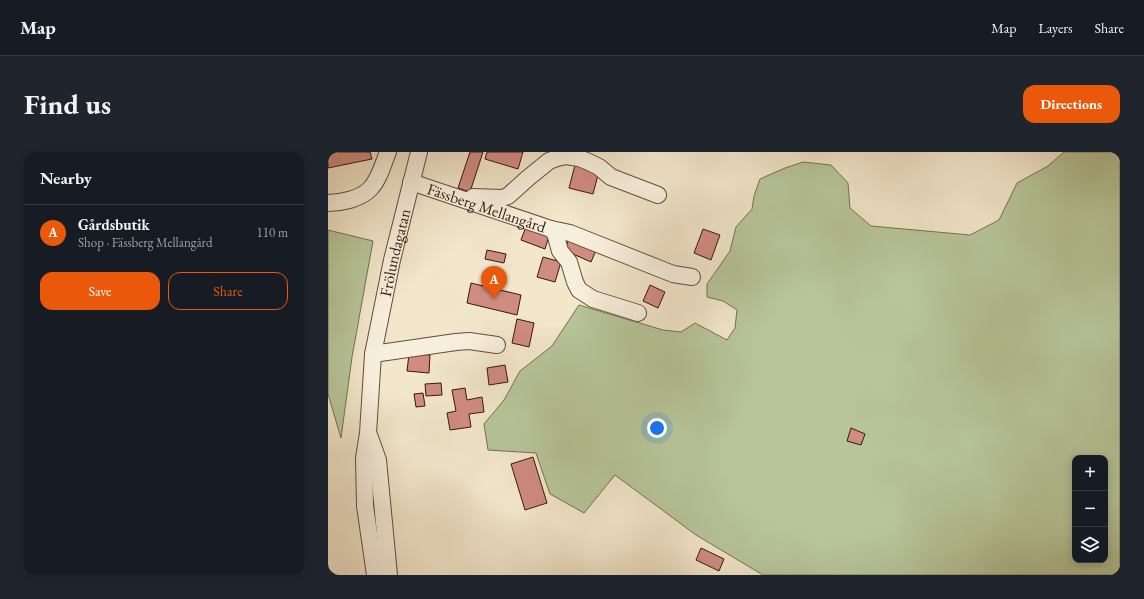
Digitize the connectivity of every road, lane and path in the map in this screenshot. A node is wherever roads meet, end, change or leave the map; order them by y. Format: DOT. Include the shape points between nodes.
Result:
graph roads {
  1 [pos="388,152"];
  2 [pos="419,152"];
  3 [pos="411,182"];
  4 [pos="658,195"];
  5 [pos="459,197"];
  6 [pos="328,203"];
  7 [pos="551,229"];
  8 [pos="692,277"];
  9 [pos="638,313"];
  10 [pos="497,344"];
  11 [pos="373,354"];
  12 [pos="368,433"];
  13 [pos="375,575"];
  14 [pos="389,575"];
  1 -- 6 [label="street" via="370,190 356,198"];
  2 -- 3 [label="street, Frölundagatan"];
  3 -- 5 [label="street, Fässberg Mellangård"];
  3 -- 11 [label="street, Frölundagatan" via="387,281"];
  4 -- 5 [label="street" via="611,178 589,162 566,156 549,161 508,196"];
  5 -- 7 [label="street, Fässberg Mellangård"];
  7 -- 8 [label="street" via="673,274"];
  7 -- 9 [label="street, Fässberg Mellangård" via="555,233 560,251 569,262 579,290 593,299"];
  10 -- 11 [label="street" via="456,342"];
  11 -- 12 [label="street, Frölundagatan"];
  12 -- 13 [label="street, Frölundagatan" via="364,458 365,506"];
  12 -- 14 [label="street, Frölundagatan" via="378,460"];
}
